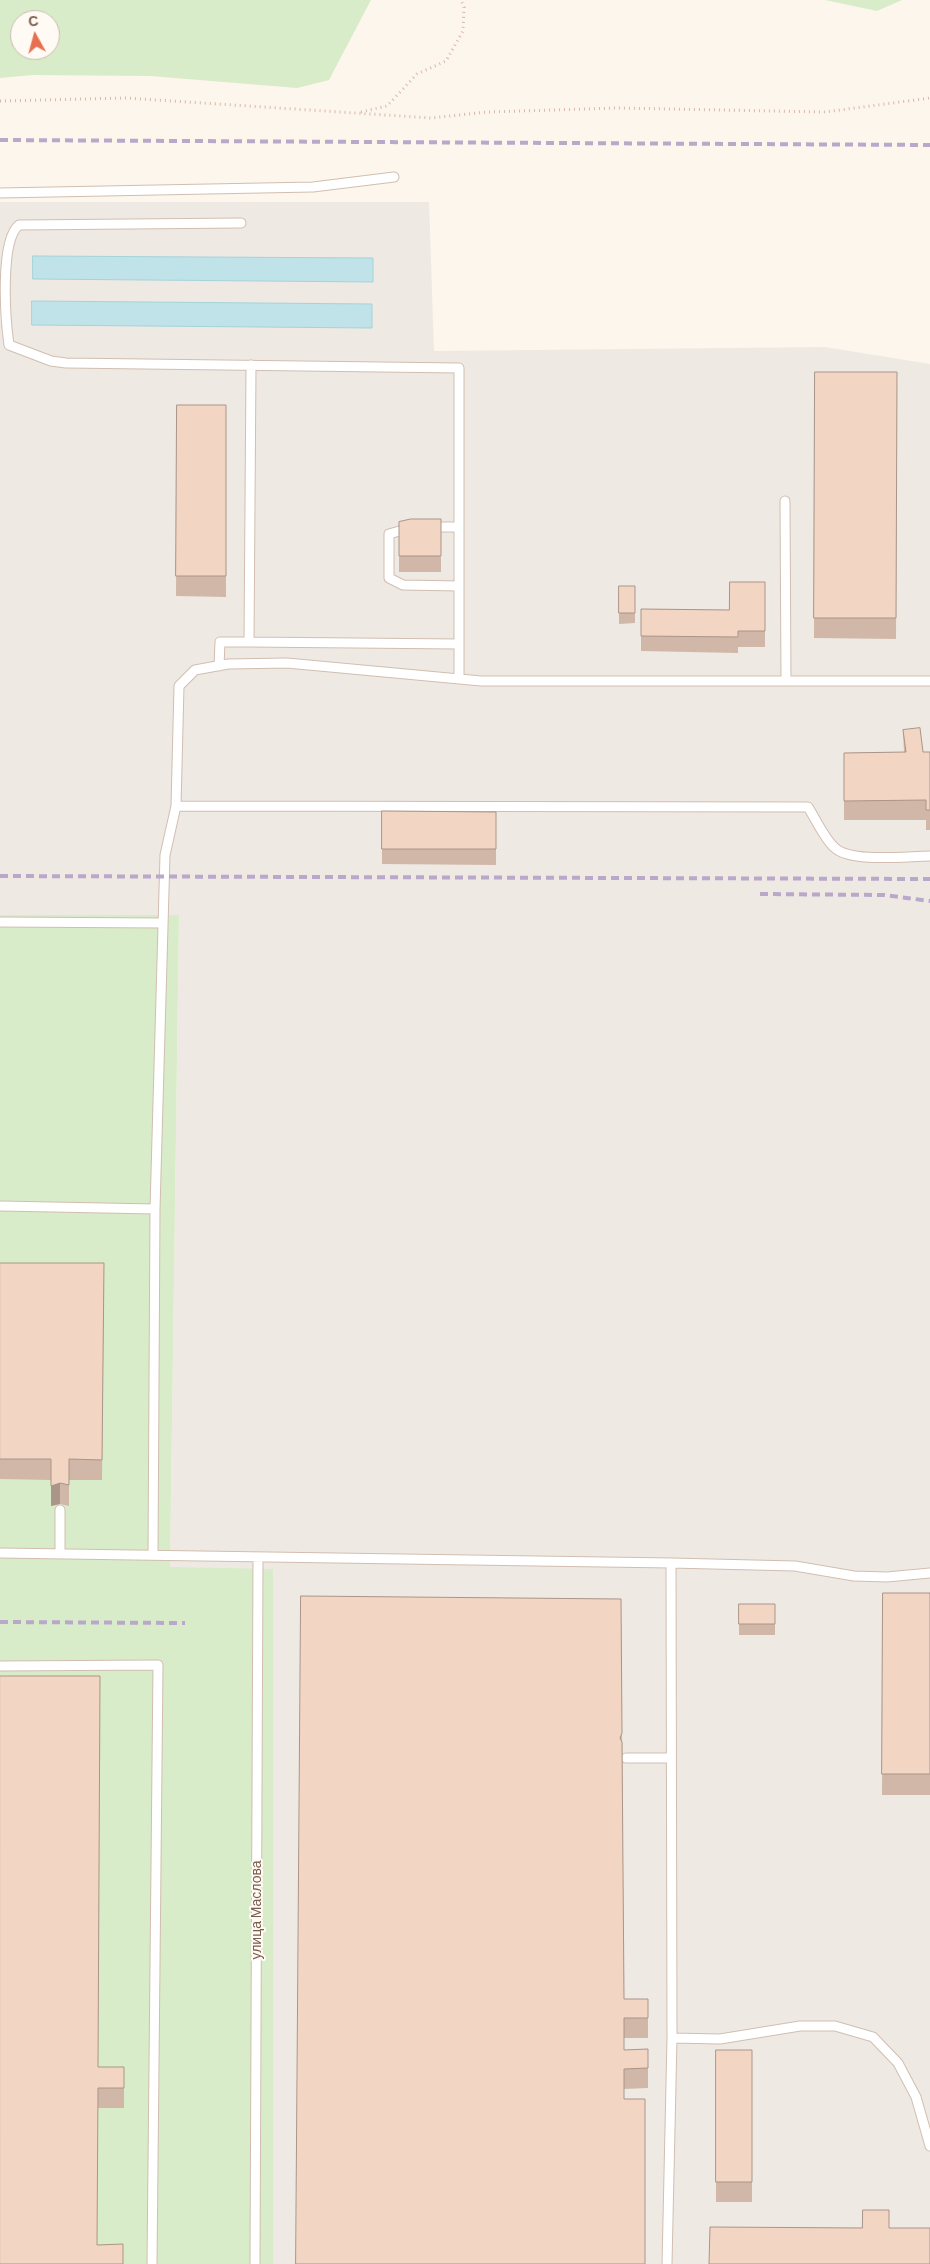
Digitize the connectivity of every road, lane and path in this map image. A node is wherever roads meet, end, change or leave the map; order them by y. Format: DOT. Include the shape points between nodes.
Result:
graph roads {
  1 [pos="461,0"];
  2 [pos="930,98"];
  3 [pos="0,101"];
  4 [pos="356,113"];
  5 [pos="394,177"];
  6 [pos="0,193"];
  7 [pos="241,223"];
  8 [pos="251,365"];
  9 [pos="785,501"];
  10 [pos="459,527"];
  11 [pos="459,586"];
  12 [pos="249,642"];
  13 [pos="459,644"];
  14 [pos="219,666"];
  15 [pos="459,678"];
  16 [pos="786,681"];
  17 [pos="930,681"];
  18 [pos="176,806"];
  19 [pos="930,856"];
  20 [pos="0,922"];
  21 [pos="163,923"];
  22 [pos="0,1206"];
  23 [pos="155,1208"];
  24 [pos="60,1510"];
  25 [pos="0,1553"];
  26 [pos="60,1553"];
  27 [pos="153,1554"];
  28 [pos="258,1557"];
  29 [pos="671,1563"];
  30 [pos="930,1572"];
  31 [pos="0,1666"];
  32 [pos="626,1758"];
  33 [pos="671,1758"];
  34 [pos="672,2038"];
  35 [pos="930,2146"];
  36 [pos="152,2264"];
  37 [pos="255,2264"];
  38 [pos="667,2264"];
  1 -- 4 [label="path" via="463,31 446,61 416,74 387,106"];
  2 -- 4 [label="path" via="825,112 618,108 487,112 431,118"];
  3 -- 4 [label="path" via="126,98"];
  5 -- 6 [label="lane" via="312,187"];
  7 -- 8 [label="lane" via="19,225 12,228 5,240 0,280 9,345 51,361"];
  8 -- 10 [label="lane" via="460,368"];
  8 -- 12 [label="lane"];
  9 -- 16 [label="lane"];
  10 -- 11 [label="lane"];
  10 -- 11 [label="lane" via="421,527 389,534 389,578 403,585"];
  11 -- 13 [label="lane"];
  12 -- 13 [label="lane"];
  12 -- 14 [label="lane" via="220,642"];
  13 -- 15 [label="lane"];
  14 -- 15 [label="lane" via="287,663"];
  14 -- 18 [label="lane" via="195,670 179,686"];
  15 -- 16 [label="lane"];
  16 -- 17 [label="lane"];
  18 -- 19 [label="lane" via="808,806 835,848 844,853"];
  18 -- 21 [label="lane" via="165,855"];
  20 -- 21 [label="lane"];
  21 -- 23 [label="lane"];
  22 -- 23 [label="lane"];
  23 -- 27 [label="lane"];
  24 -- 26 [label="lane"];
  25 -- 26 [label="lane"];
  26 -- 27 [label="lane"];
  27 -- 28 [label="lane"];
  28 -- 29 [label="lane"];
  28 -- 37 [label="lane, улица Маслова"];
  29 -- 30 [label="lane" via="795,1566 887,1578"];
  29 -- 33 [label="lane"];
  31 -- 36 [label="lane" via="158,1665"];
  32 -- 33 [label="lane"];
  33 -- 34 [label="lane"];
  34 -- 35 [label="lane" via="720,2039 800,2026 835,2026 873,2037 898,2063 907,2080 916,2098"];
  34 -- 38 [label="lane"];
}
